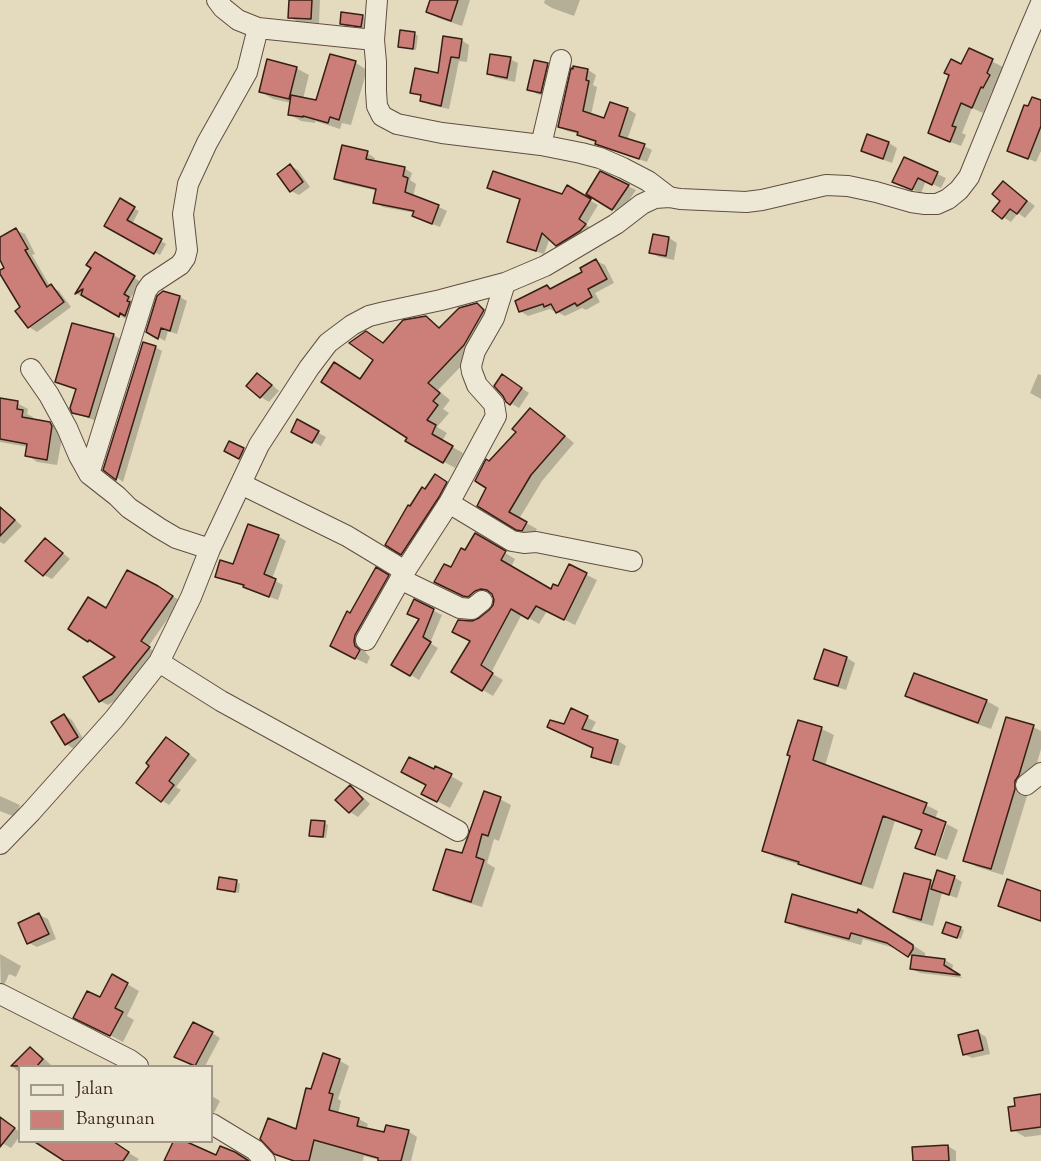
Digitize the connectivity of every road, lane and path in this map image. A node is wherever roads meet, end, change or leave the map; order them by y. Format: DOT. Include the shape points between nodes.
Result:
graph roads {
  1 [pos="217,0"];
  2 [pos="377,0"];
  3 [pos="1041,3"];
  4 [pos="258,28"];
  5 [pos="374,40"];
  6 [pos="561,60"];
  7 [pos="541,145"];
  8 [pos="669,197"];
  9 [pos="505,283"];
  10 [pos="31,369"];
  11 [pos="89,474"];
  12 [pos="241,484"];
  13 [pos="449,503"];
  14 [pos="210,549"];
  15 [pos="632,561"];
  16 [pos="403,575"];
  17 [pos="482,601"];
  18 [pos="366,640"];
  19 [pos="159,662"];
  20 [pos="458,831"];
  21 [pos="0,844"];
  22 [pos="0,994"];
  23 [pos="137,1065"];
  24 [pos="213,1125"];
  25 [pos="265,1161"];
  1 -- 4 [label="street" via="238,20"];
  2 -- 5 [label="street"];
  3 -- 8 [label="street" via="969,177 948,200 925,204 848,186 826,185 746,202"];
  4 -- 5 [label="street"];
  4 -- 11 [label="street" via="247,72 188,184 183,214 185,258 146,291"];
  5 -- 7 [label="street" via="377,106 388,120 442,133"];
  6 -- 7 [label="street"];
  7 -- 8 [label="street" via="600,158 648,181"];
  8 -- 9 [label="street" via="642,204 545,266"];
  9 -- 12 [label="street" via="369,316 352,324 328,344 309,368 259,446"];
  9 -- 13 [label="street" via="494,318 471,366 477,385 494,404 496,416"];
  10 -- 11 [label="street" via="49,395"];
  11 -- 14 [label="street" via="159,528"];
  12 -- 14 [label="street"];
  12 -- 16 [label="street" via="347,536"];
  13 -- 15 [label="street" via="512,541"];
  13 -- 16 [label="street"];
  14 -- 19 [label="street"];
  16 -- 17 [label="street" via="460,608 472,609"];
  16 -- 18 [label="street"];
  19 -- 20 [label="street" via="221,701"];
  19 -- 21 [label="street" via="114,719"];
  22 -- 23 [label="street"];
  24 -- 25 [label="street" via="255,1150"];
}
